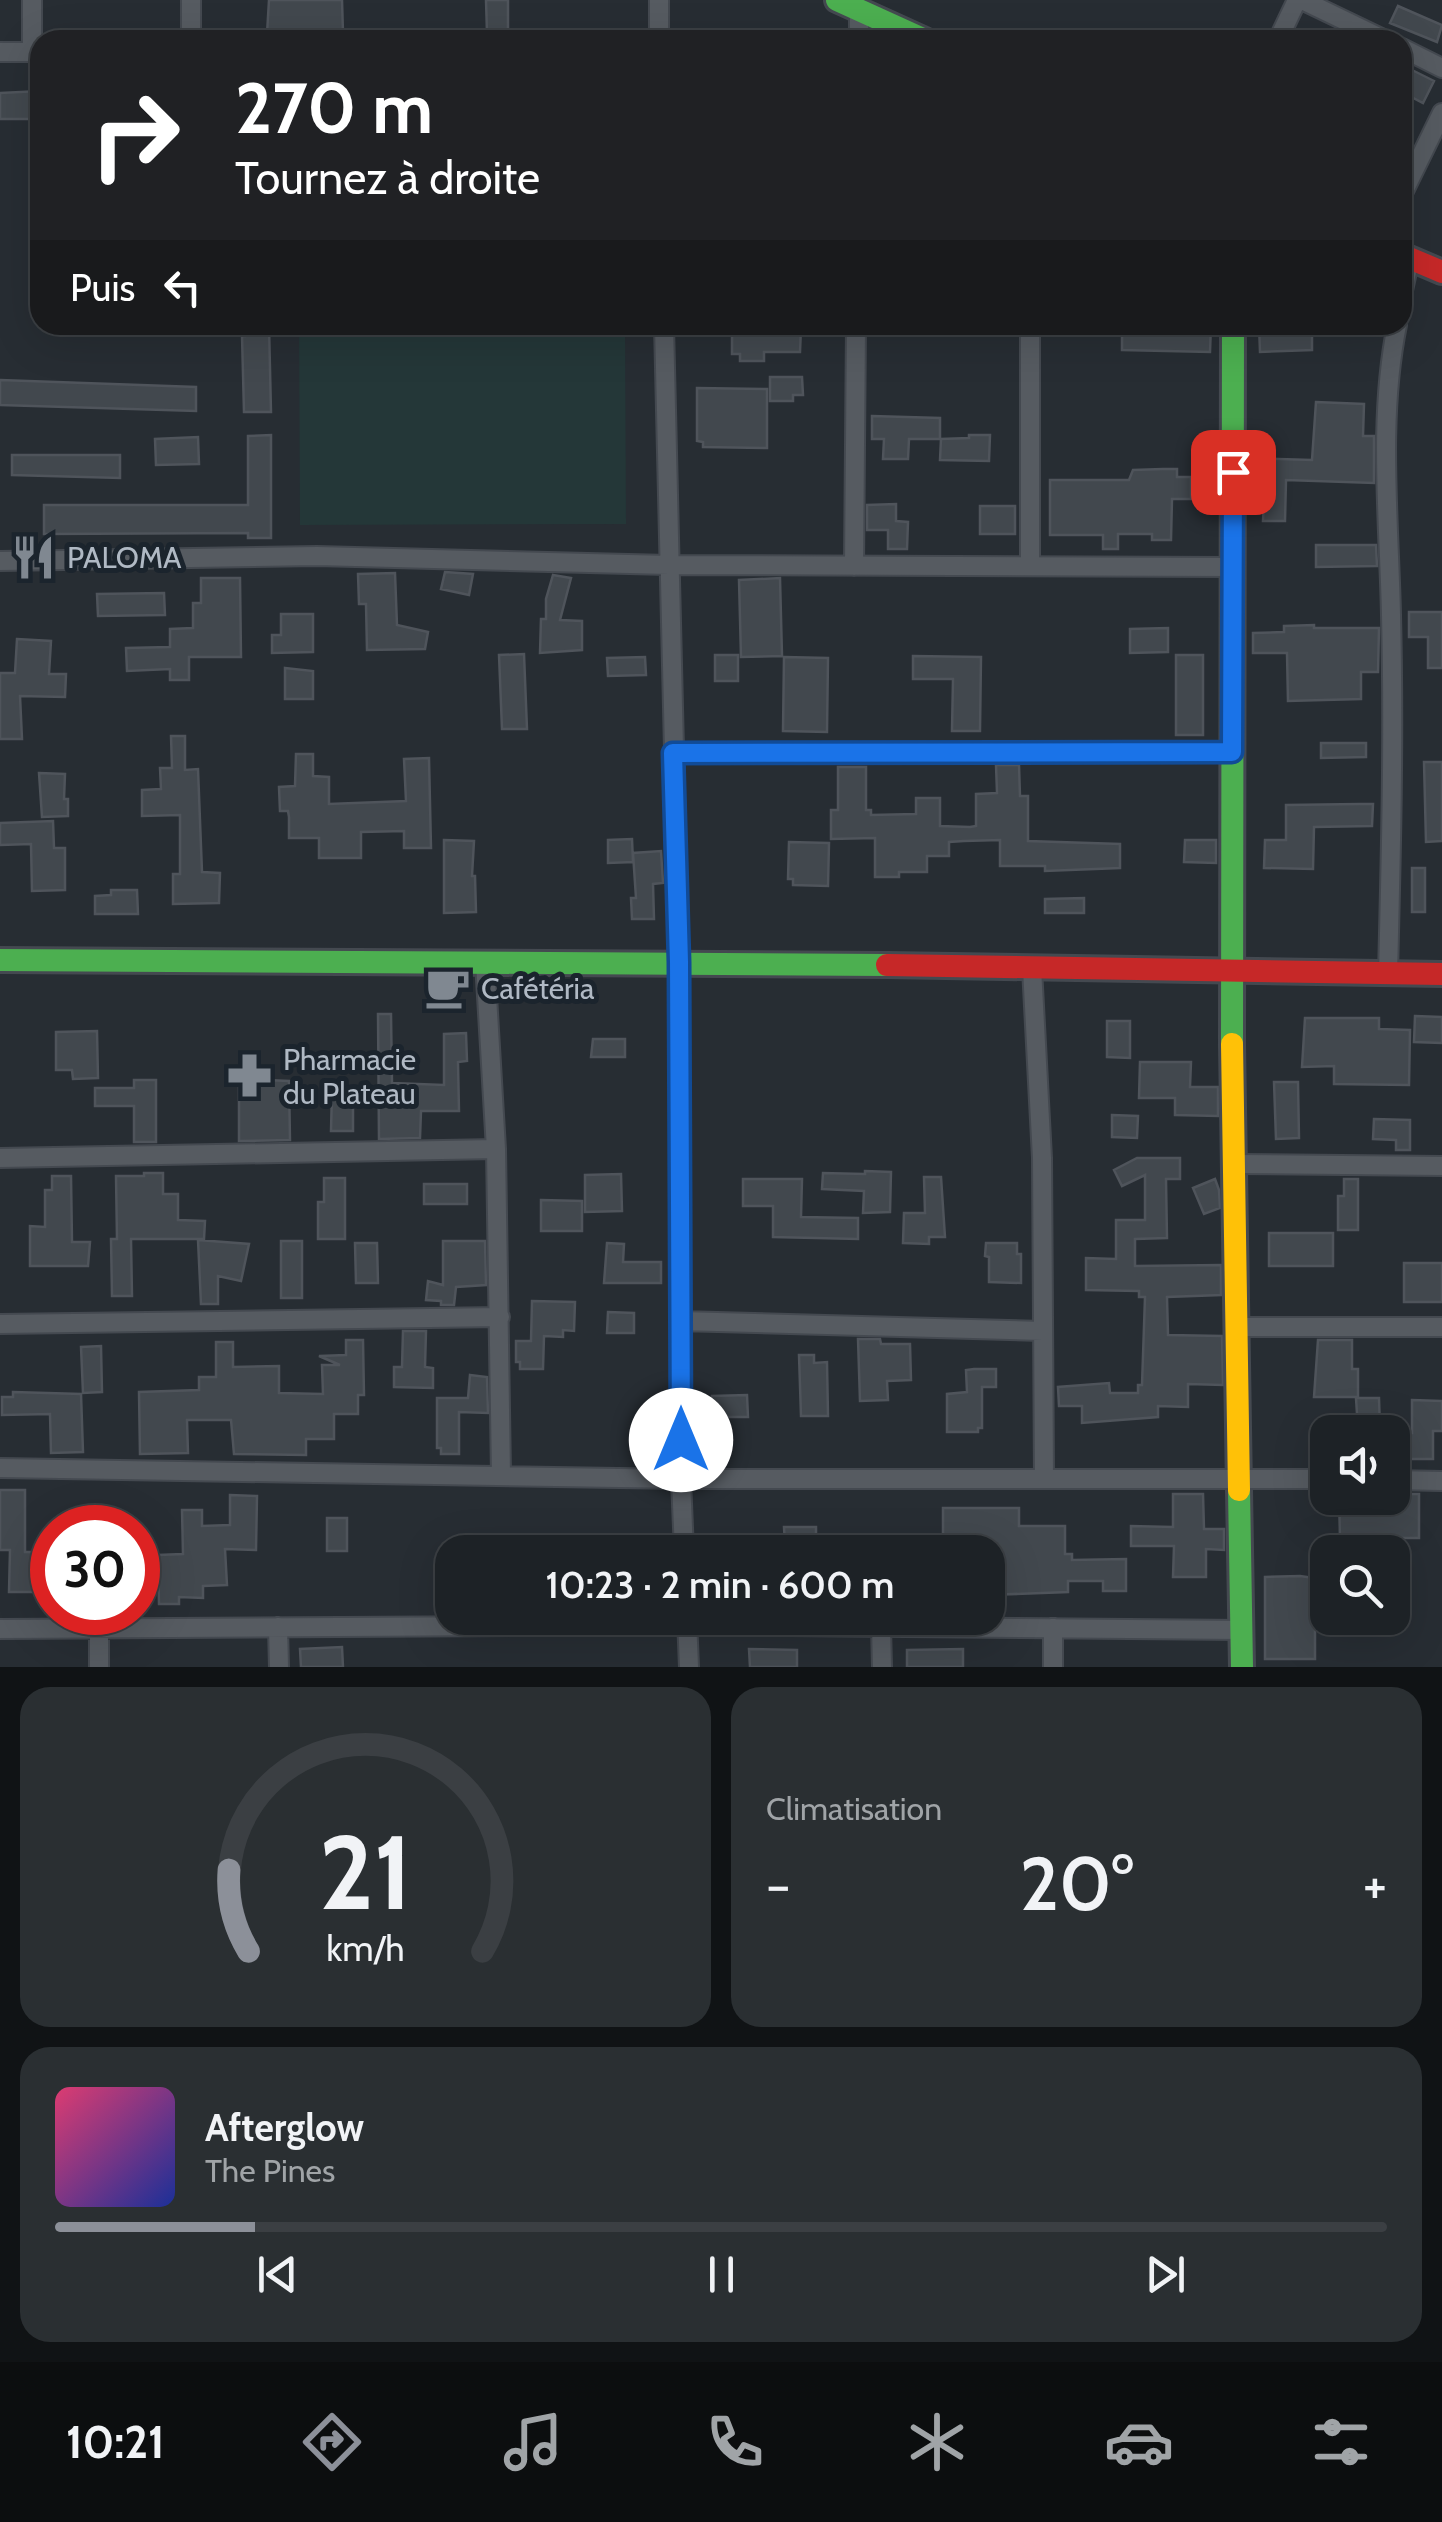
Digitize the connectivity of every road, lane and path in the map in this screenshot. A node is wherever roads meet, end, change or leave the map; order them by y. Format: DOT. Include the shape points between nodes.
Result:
graph roads {
  1 [pos="32,0"];
  2 [pos="191,0"];
  3 [pos="660,0"];
  4 [pos="837,0"];
  5 [pos="1300,0"];
  6 [pos="859,10"];
  7 [pos="34,30"];
  8 [pos="191,30"];
  9 [pos="659,30"];
  10 [pos="858,30"];
  11 [pos="904,30"];
  12 [pos="1284,30"];
  13 [pos="1364,30"];
  14 [pos="0,52"];
  15 [pos="30,52"];
  16 [pos="1412,53"];
  17 [pos="1442,68"];
  18 [pos="1442,113"];
  19 [pos="1412,174"];
  20 [pos="1412,259"];
  21 [pos="1442,272"];
  22 [pos="664,335"];
  23 [pos="856,335"];
  24 [pos="1030,335"];
  25 [pos="1232,335"];
  26 [pos="1394,335"];
  27 [pos="0,562"];
  28 [pos="669,565"];
  29 [pos="854,566"];
  30 [pos="1030,566"];
  31 [pos="1234,567"];
  32 [pos="1232,752"];
  33 [pos="673,753"];
  34 [pos="0,960"];
  35 [pos="486,962"];
  36 [pos="679,962"];
  37 [pos="1032,968"];
  38 [pos="1231,970"];
  39 [pos="1388,974"];
  40 [pos="1442,974"];
  41 [pos="496,1149"];
  42 [pos="0,1158"];
  43 [pos="1234,1164"];
  44 [pos="1442,1166"];
  45 [pos="500,1317"];
  46 [pos="680,1321"];
  47 [pos="0,1324"];
  48 [pos="1237,1328"];
  49 [pos="1442,1328"];
  50 [pos="1043,1330"];
  51 [pos="0,1468"];
  52 [pos="502,1475"];
  53 [pos="1239,1477"];
  54 [pos="1044,1478"];
  55 [pos="681,1479"];
  56 [pos="1310,1479"];
  57 [pos="1410,1480"];
  58 [pos="1442,1481"];
  59 [pos="683,1535"];
  60 [pos="435,1625"];
  61 [pos="278,1627"];
  62 [pos="1005,1627"];
  63 [pos="160,1628"];
  64 [pos="1053,1628"];
  65 [pos="0,1629"];
  66 [pos="30,1629"];
  67 [pos="1242,1630"];
  68 [pos="98,1635"];
  69 [pos="688,1635"];
  70 [pos="881,1635"];
  71 [pos="100,1667"];
  72 [pos="280,1667"];
  73 [pos="689,1667"];
  74 [pos="882,1667"];
  75 [pos="1053,1667"];
  76 [pos="1242,1667"];
  1 -- 7 [label="street"];
  2 -- 8 [label="street"];
  3 -- 9 [label="street"];
  4 -- 6 [label="street"];
  5 -- 12 [label="street"];
  5 -- 13 [label="street"];
  6 -- 10 [label="street"];
  6 -- 11 [label="street"];
  14 -- 15 [label="street"];
  16 -- 17 [label="street"];
  18 -- 19 [label="street"];
  20 -- 21 [label="street"];
  22 -- 28 [label="street"];
  23 -- 29 [label="street"];
  24 -- 30 [label="street"];
  25 -- 31 [label="street"];
  26 -- 39 [label="street" via="1388,440 1394,752"];
  27 -- 28 [label="street" via="317,556"];
  28 -- 29 [label="street"];
  28 -- 33 [label="street"];
  29 -- 30 [label="street"];
  30 -- 31 [label="street"];
  31 -- 32 [label="street"];
  32 -- 33 [label="street"];
  32 -- 38 [label="street"];
  33 -- 36 [label="street"];
  34 -- 35 [label="street"];
  35 -- 36 [label="street"];
  35 -- 41 [label="street"];
  36 -- 37 [label="street"];
  36 -- 46 [label="street"];
  37 -- 38 [label="street"];
  37 -- 50 [label="street"];
  38 -- 39 [label="street"];
  38 -- 43 [label="street"];
  39 -- 40 [label="street"];
  41 -- 42 [label="street"];
  41 -- 45 [label="street"];
  43 -- 44 [label="street"];
  43 -- 48 [label="street"];
  45 -- 47 [label="street"];
  45 -- 52 [label="street"];
  46 -- 50 [label="street"];
  46 -- 55 [label="street"];
  48 -- 49 [label="street"];
  48 -- 53 [label="street"];
  50 -- 54 [label="street"];
  51 -- 52 [label="street"];
  52 -- 55 [label="street"];
  53 -- 54 [label="street"];
  53 -- 56 [label="street"];
  53 -- 67 [label="street"];
  54 -- 55 [label="street"];
  55 -- 59 [label="street"];
  57 -- 58 [label="street"];
  60 -- 61 [label="street"];
  61 -- 63 [label="street"];
  61 -- 72 [label="street"];
  62 -- 64 [label="street"];
  64 -- 67 [label="street"];
  64 -- 75 [label="street"];
  65 -- 66 [label="street"];
  67 -- 76 [label="street"];
  68 -- 71 [label="street"];
  69 -- 73 [label="street"];
  70 -- 74 [label="street"];
}
